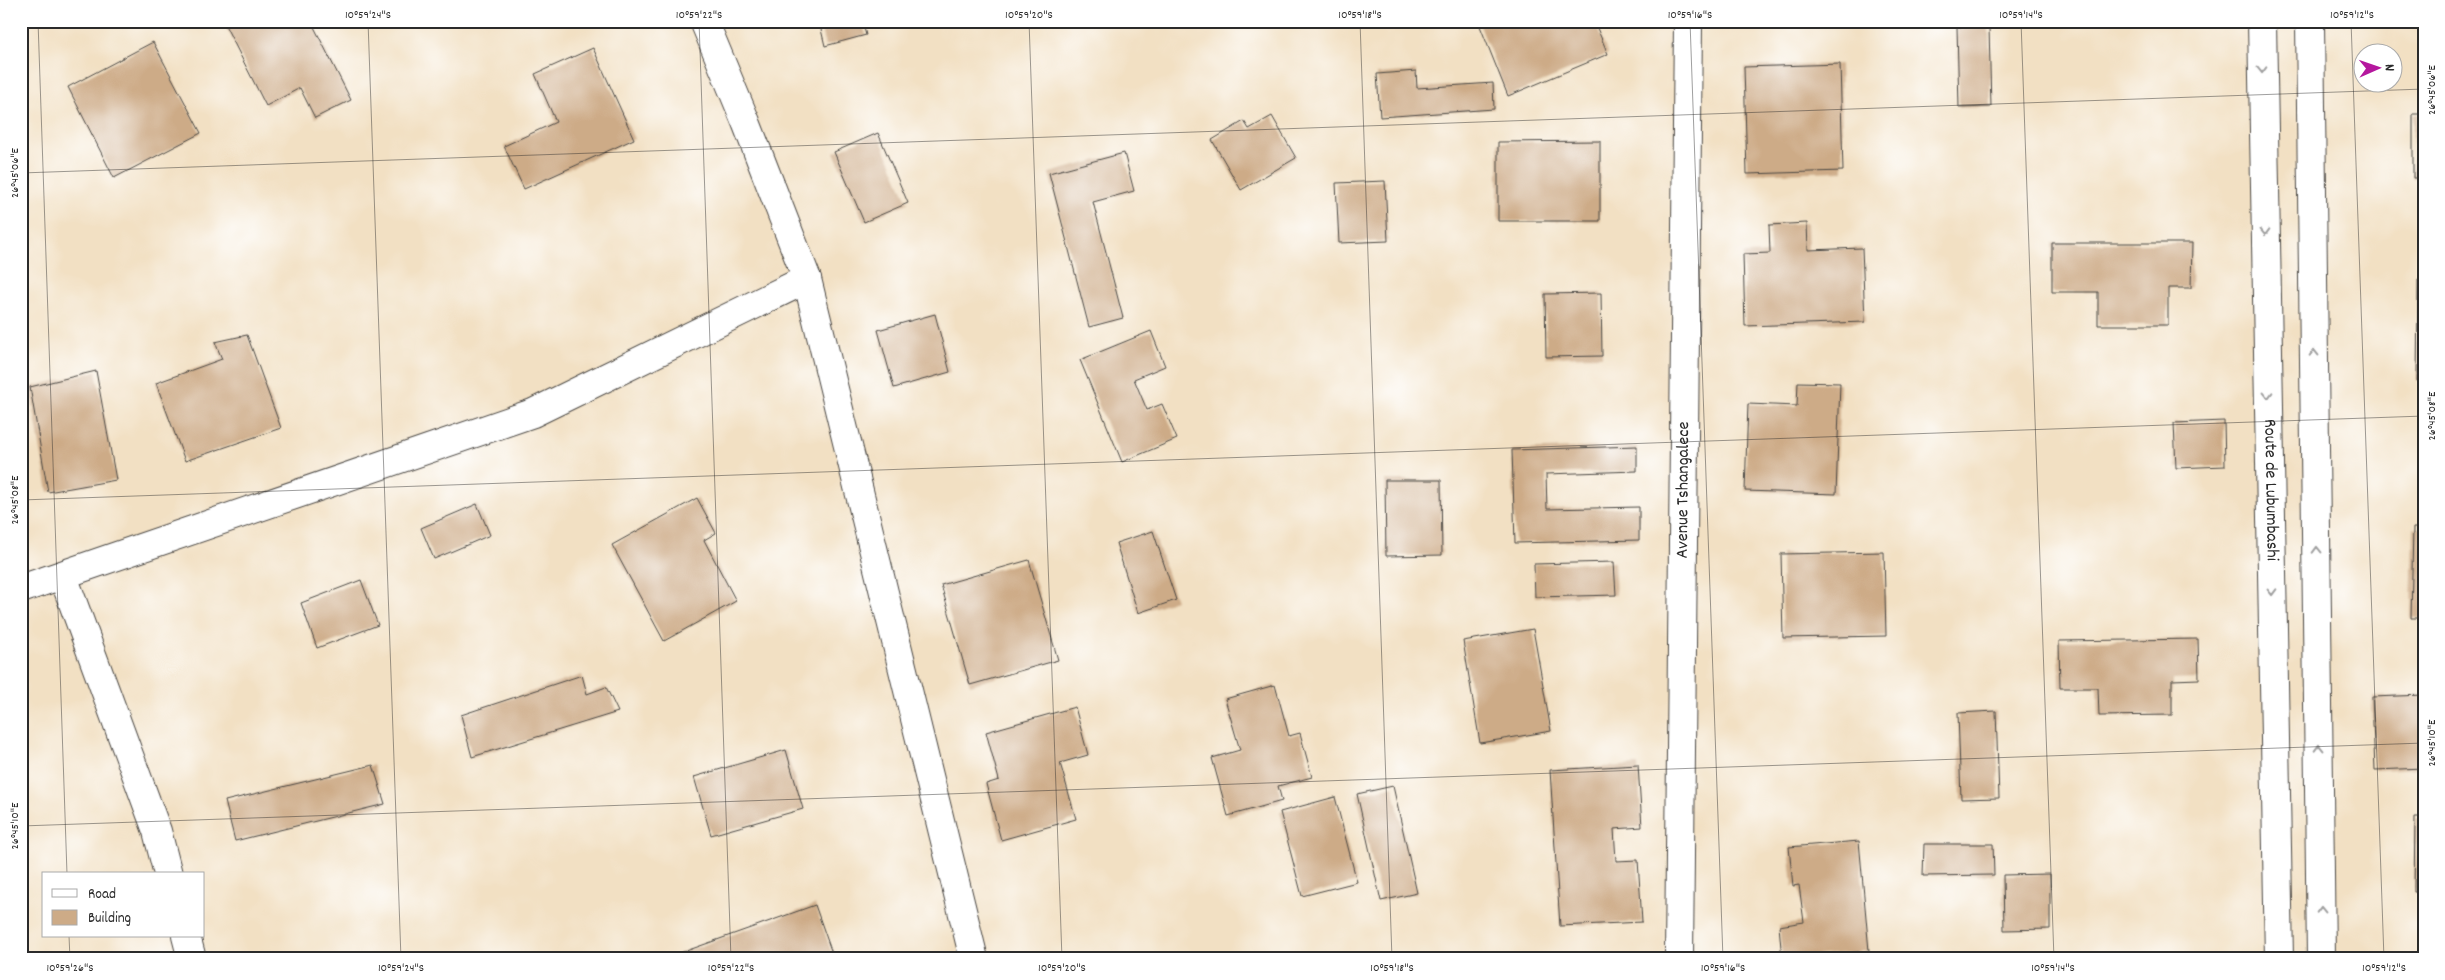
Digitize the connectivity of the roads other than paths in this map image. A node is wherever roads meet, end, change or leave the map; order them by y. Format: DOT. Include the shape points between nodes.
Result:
graph roads {
  1 [pos="704,21"];
  2 [pos="1688,21"];
  3 [pos="2262,21"];
  4 [pos="2310,21"];
  5 [pos="807,279"];
  6 [pos="62,576"];
  7 [pos="21,589"];
  8 [pos="167,872"];
  9 [pos="187,938"];
  10 [pos="192,959"];
  11 [pos="974,959"];
  12 [pos="1679,959"];
  13 [pos="2278,959"];
  14 [pos="2321,959"];
  1 -- 5 [label="main road"];
  2 -- 12 [label="main road, Avenue Tshangalece"];
  3 -- 13 [label="main road, Route de Lubumbashi, one-way"];
  14 -- 4 [label="main road, one-way"];
  5 -- 6 [label="main road" via="533,413"];
  5 -- 11 [label="main road"];
  6 -- 7 [label="main road"];
  6 -- 8 [label="main road" via="156,831"];
  9 -- 10 [label="main road"];
}
